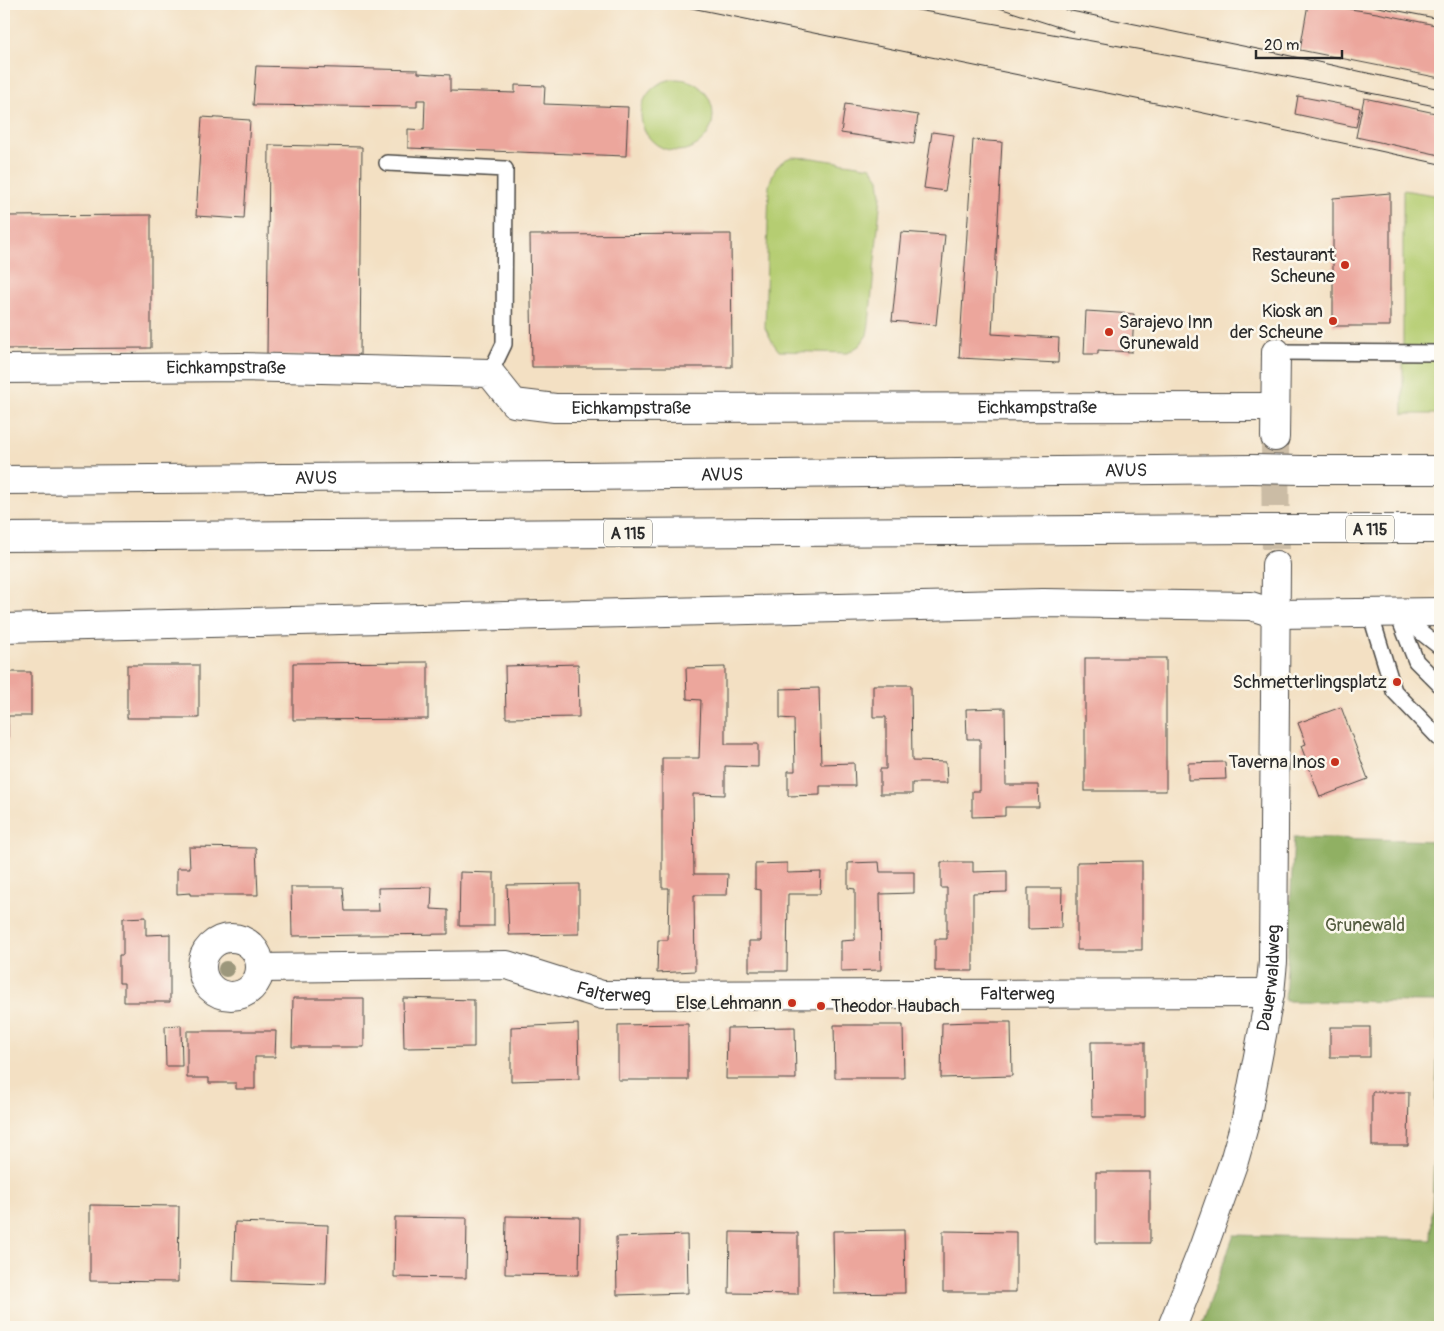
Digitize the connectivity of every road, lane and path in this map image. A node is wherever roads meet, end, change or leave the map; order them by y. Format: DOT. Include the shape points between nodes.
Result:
graph roads {
  1 [pos="387,163"];
  2 [pos="1276,352"];
  3 [pos="1440,353"];
  4 [pos="4,368"];
  5 [pos="490,373"];
  6 [pos="1275,408"];
  7 [pos="1275,437"];
  8 [pos="1440,470"];
  9 [pos="4,480"];
  10 [pos="1440,529"];
  11 [pos="4,537"];
  12 [pos="1276,565"];
  13 [pos="1440,612"];
  14 [pos="1370,613"];
  15 [pos="1397,613"];
  16 [pos="1276,614"];
  17 [pos="4,628"];
  18 [pos="1440,647"];
  19 [pos="1440,685"];
  20 [pos="1440,738"];
  21 [pos="260,968"];
  22 [pos="1270,994"];
  23 [pos="1172,1327"];
  1 -- 5 [label="lane" via="505,169 504,344"];
  2 -- 3 [label="lane"];
  2 -- 6 [label="main road"];
  4 -- 5 [label="main road, Eichkampstraße" via="241,367"];
  5 -- 6 [label="main road, Eichkampstraße" via="514,402 554,408"];
  6 -- 7 [label="main road"];
  8 -- 9 [label="main road, AVUS, bridge"];
  10 -- 11 [label="main road, A 115, bridge"];
  12 -- 16 [label="main road"];
  13 -- 15 [label="main road"];
  14 -- 15 [label="main road"];
  14 -- 16 [label="main road"];
  14 -- 20 [label="lane" via="1394,691"];
  15 -- 18 [label="lane"];
  15 -- 19 [label="lane" via="1416,661"];
  16 -- 17 [label="main road" via="1250,606 1043,603"];
  16 -- 22 [label="main road, Dauerwaldweg"];
  21 -- 22 [label="main road, Falterweg" via="507,965 602,995"];
  22 -- 23 [label="main road, Dauerwaldweg" via="1244,1128"];
}
